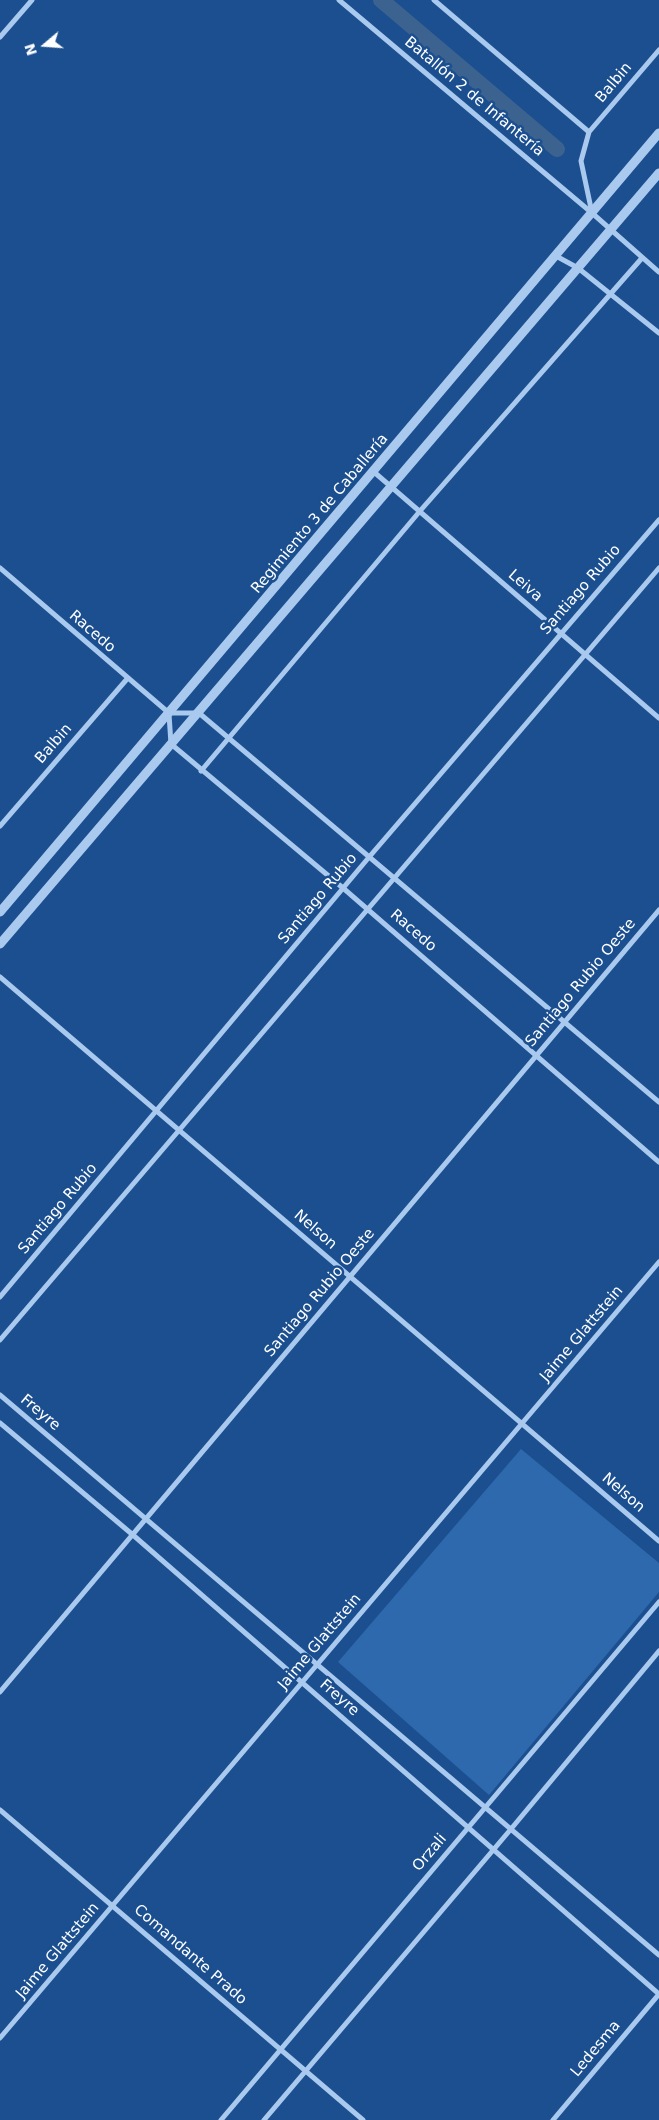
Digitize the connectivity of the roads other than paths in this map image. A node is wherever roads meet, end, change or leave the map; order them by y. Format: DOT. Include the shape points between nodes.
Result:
graph roads {
  1 [pos="32,0"];
  2 [pos="339,0"];
  3 [pos="434,0"];
  4 [pos="0,38"];
  5 [pos="659,50"];
  6 [pos="589,132"];
  7 [pos="659,133"];
  8 [pos="659,173"];
  9 [pos="592,213"];
  10 [pos="610,231"];
  11 [pos="556,256"];
  12 [pos="642,258"];
  13 [pos="578,268"];
  14 [pos="659,272"];
  15 [pos="611,292"];
  16 [pos="659,333"];
  17 [pos="374,472"];
  18 [pos="390,486"];
  19 [pos="420,511"];
  20 [pos="659,520"];
  21 [pos="0,568"];
  22 [pos="659,568"];
  23 [pos="560,633"];
  24 [pos="585,654"];
  25 [pos="127,679"];
  26 [pos="169,713"];
  27 [pos="199,713"];
  28 [pos="659,718"];
  29 [pos="229,737"];
  30 [pos="170,744"];
  31 [pos="201,771"];
  32 [pos="0,826"];
  33 [pos="370,856"];
  34 [pos="394,876"];
  35 [pos="343,888"];
  36 [pos="366,908"];
  37 [pos="659,910"];
  38 [pos="0,912"];
  39 [pos="0,944"];
  40 [pos="0,977"];
  41 [pos="565,1022"];
  42 [pos="537,1055"];
  43 [pos="659,1102"];
  44 [pos="158,1111"];
  45 [pos="179,1130"];
  46 [pos="659,1162"];
  47 [pos="659,1262"];
  48 [pos="350,1276"];
  49 [pos="0,1296"];
  50 [pos="0,1340"];
  51 [pos="0,1395"];
  52 [pos="0,1423"];
  53 [pos="522,1424"];
  54 [pos="146,1519"];
  55 [pos="133,1535"];
  56 [pos="659,1541"];
  57 [pos="659,1602"];
  58 [pos="659,1650"];
  59 [pos="318,1665"];
  60 [pos="302,1683"];
  61 [pos="0,1692"];
  62 [pos="486,1808"];
  63 [pos="0,1810"];
  64 [pos="469,1828"];
  65 [pos="511,1829"];
  66 [pos="494,1849"];
  67 [pos="112,1906"];
  68 [pos="659,1955"];
  69 [pos="659,1994"];
  70 [pos="0,2038"];
  71 [pos="280,2049"];
  72 [pos="306,2071"];
  73 [pos="221,2120"];
  74 [pos="264,2120"];
  75 [pos="363,2120"];
  76 [pos="553,2120"];
  1 -- 4 [label="street"];
  2 -- 9 [label="street, Batallón 2 de Infantería"];
  3 -- 6 [label="street"];
  5 -- 6 [label="street, Balbin"];
  6 -- 9 [label="street" via="581,161"];
  7 -- 9 [label="street, Regimiento 3 de Caballería"];
  8 -- 10 [label="street"];
  9 -- 10 [label="street, Batallón 2 de Infantería"];
  9 -- 11 [label="street, Regimiento 3 de Caballería"];
  10 -- 12 [label="street, Batallón 2 de Infantería"];
  10 -- 13 [label="street"];
  11 -- 13 [label="street"];
  11 -- 17 [label="street, Regimiento 3 de Caballería"];
  12 -- 14 [label="street, Batallón 2 de Infantería"];
  12 -- 15 [label="street"];
  13 -- 15 [label="street"];
  13 -- 18 [label="street"];
  15 -- 16 [label="street"];
  15 -- 19 [label="street"];
  17 -- 18 [label="street, Leiva"];
  17 -- 26 [label="street, Regimiento 3 de Caballería"];
  18 -- 19 [label="street, Leiva"];
  18 -- 27 [label="street"];
  19 -- 23 [label="street, Leiva"];
  19 -- 29 [label="street"];
  20 -- 23 [label="street, Santiago Rubio"];
  21 -- 25 [label="street, Racedo"];
  22 -- 24 [label="street"];
  23 -- 24 [label="street, Leiva"];
  23 -- 33 [label="street, Santiago Rubio"];
  24 -- 28 [label="street, Leiva"];
  24 -- 34 [label="street"];
  25 -- 26 [label="street, Racedo"];
  25 -- 32 [label="street, Balbin"];
  26 -- 27 [label="street"];
  26 -- 30 [label="street"];
  26 -- 38 [label="street, Regimiento 3 de Caballería"];
  27 -- 29 [label="street, Racedo"];
  27 -- 30 [label="street"];
  29 -- 31 [label="street"];
  29 -- 33 [label="street, Racedo"];
  30 -- 31 [label="street, Racedo"];
  30 -- 39 [label="street"];
  31 -- 35 [label="street, Racedo"];
  33 -- 34 [label="street, Racedo"];
  33 -- 35 [label="street, Santiago Rubio"];
  34 -- 36 [label="street"];
  34 -- 41 [label="street, Racedo"];
  35 -- 36 [label="street, Racedo"];
  35 -- 44 [label="street, Santiago Rubio"];
  36 -- 42 [label="street, Racedo"];
  36 -- 45 [label="street"];
  37 -- 41 [label="street, Santiago Rubio Oeste"];
  40 -- 44 [label="street, Nelson"];
  41 -- 42 [label="street, Santiago Rubio Oeste"];
  41 -- 43 [label="street, Racedo"];
  42 -- 46 [label="street, Racedo"];
  42 -- 48 [label="street, Santiago Rubio Oeste"];
  44 -- 45 [label="street, Nelson"];
  44 -- 49 [label="street, Santiago Rubio"];
  45 -- 48 [label="street, Nelson"];
  45 -- 50 [label="street"];
  47 -- 53 [label="street, Jaime Glattstein"];
  48 -- 53 [label="street, Nelson"];
  48 -- 54 [label="street, Santiago Rubio Oeste"];
  51 -- 54 [label="street, Freyre"];
  52 -- 55 [label="street, Freyre"];
  53 -- 56 [label="street, Nelson"];
  53 -- 59 [label="street, Jaime Glattstein"];
  54 -- 55 [label="street, Santiago Rubio Oeste"];
  54 -- 59 [label="street, Freyre"];
  55 -- 60 [label="street, Freyre"];
  55 -- 61 [label="street, Santiago Rubio Oeste"];
  57 -- 62 [label="street, Orzali"];
  58 -- 65 [label="street"];
  59 -- 60 [label="street, Jaime Glattstein"];
  59 -- 62 [label="street, Freyre"];
  60 -- 64 [label="street, Freyre"];
  60 -- 67 [label="street, Jaime Glattstein"];
  62 -- 64 [label="street, Orzali"];
  62 -- 65 [label="street, Freyre"];
  63 -- 67 [label="street, Comandante Prado"];
  64 -- 66 [label="street, Freyre"];
  64 -- 71 [label="street, Orzali"];
  65 -- 66 [label="street"];
  65 -- 68 [label="street, Freyre"];
  66 -- 69 [label="street, Freyre"];
  66 -- 72 [label="street"];
  67 -- 70 [label="street, Jaime Glattstein"];
  67 -- 71 [label="street, Comandante Prado"];
  69 -- 76 [label="street, Ledesma"];
  71 -- 72 [label="street, Comandante Prado"];
  71 -- 73 [label="street, Orzali"];
  72 -- 74 [label="street"];
  72 -- 75 [label="street, Comandante Prado"];
}
